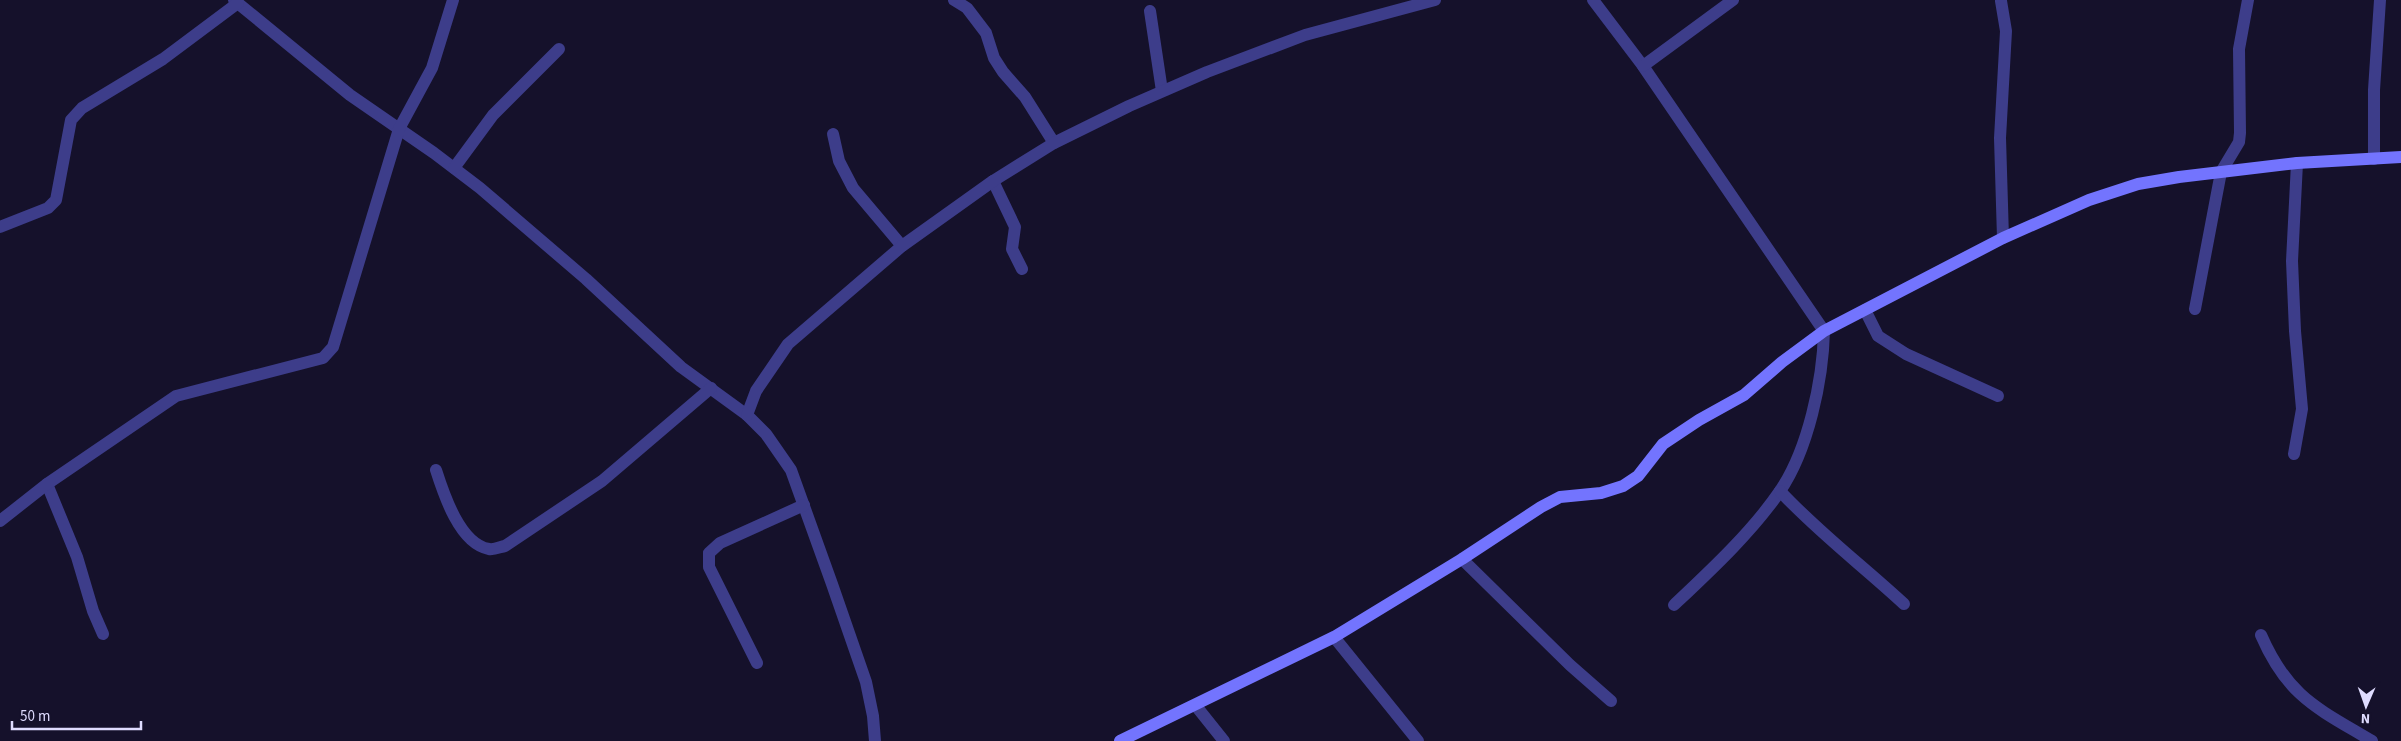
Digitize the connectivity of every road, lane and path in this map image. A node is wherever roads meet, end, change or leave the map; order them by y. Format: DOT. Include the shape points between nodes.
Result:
graph roads {
  1 [pos="454,0"];
  2 [pos="954,0"];
  3 [pos="1434,0"];
  4 [pos="1593,0"];
  5 [pos="1733,0"];
  6 [pos="2001,0"];
  7 [pos="2248,0"];
  8 [pos="2380,0"];
  9 [pos="236,2"];
  10 [pos="1150,10"];
  11 [pos="559,49"];
  12 [pos="1643,66"];
  13 [pos="1162,91"];
  14 [pos="399,129"];
  15 [pos="833,134"];
  16 [pos="1054,143"];
  17 [pos="2401,157"];
  18 [pos="2374,158"];
  19 [pos="2297,164"];
  20 [pos="454,168"];
  21 [pos="2220,172"];
  22 [pos="993,181"];
  23 [pos="0,227"];
  24 [pos="2003,238"];
  25 [pos="902,246"];
  26 [pos="1022,269"];
  27 [pos="2195,309"];
  28 [pos="1865,310"];
  29 [pos="1824,331"];
  30 [pos="711,388"];
  31 [pos="1998,396"];
  32 [pos="747,415"];
  33 [pos="2294,454"];
  34 [pos="436,470"];
  35 [pos="47,484"];
  36 [pos="1780,491"];
  37 [pos="804,505"];
  38 [pos="0,521"];
  39 [pos="1462,559"];
  40 [pos="1904,604"];
  41 [pos="1674,605"];
  42 [pos="104,634"];
  43 [pos="2261,635"];
  44 [pos="1334,637"];
  45 [pos="757,663"];
  46 [pos="1611,701"];
  47 [pos="1196,706"];
  48 [pos="875,741"];
  49 [pos="1120,741"];
  50 [pos="1224,741"];
  51 [pos="1418,741"];
  52 [pos="2372,741"];
  1 -- 14 [label="street" via="432,68"];
  2 -- 16 [label="street" via="967,8 986,33 998,65 1026,97"];
  3 -- 13 [label="street" via="1305,35"];
  4 -- 12 [label="street"];
  5 -- 12 [label="street"];
  6 -- 24 [label="street" via="2006,31 2000,138"];
  7 -- 21 [label="street" via="2239,49 2240,133"];
  8 -- 18 [label="street" via="2374,90"];
  9 -- 14 [label="street" via="350,96"];
  9 -- 23 [label="street" via="163,59 82,108 71,120 56,200 48,208"];
  10 -- 13 [label="street"];
  11 -- 20 [label="street" via="492,115"];
  12 -- 29 [label="street"];
  13 -- 16 [label="street"];
  14 -- 20 [label="street"];
  14 -- 35 [label="street" via="336,338 323,358 176,396"];
  15 -- 25 [label="street" via="839,160 853,188"];
  16 -- 22 [label="street"];
  17 -- 18 [label="street"];
  18 -- 19 [label="street"];
  19 -- 21 [label="street"];
  19 -- 33 [label="street" via="2292,261 2302,409"];
  20 -- 30 [label="street" via="586,279 682,367"];
  21 -- 24 [label="street" via="2138,184 2089,200"];
  21 -- 27 [label="street"];
  22 -- 25 [label="street"];
  22 -- 26 [label="street" via="1016,227 1012,249"];
  24 -- 28 [label="street"];
  25 -- 32 [label="street" via="788,344 756,391"];
  28 -- 29 [label="street"];
  28 -- 31 [label="street" via="1878,336 1906,354"];
  29 -- 36 [label="street" via="1824,362 1817,393 1798,458"];
  29 -- 39 [label="street" via="1744,395 1663,444 1638,476 1623,486 1601,493 1560,497"];
  30 -- 32 [label="street"];
  30 -- 34 [label="street" via="602,480 504,546 490,550 475,544 450,510"];
  32 -- 37 [label="street" via="766,434 791,470"];
  35 -- 38 [label="street"];
  35 -- 42 [label="street"];
  36 -- 40 [label="street" via="1802,516"];
  36 -- 41 [label="street" via="1724,557"];
  37 -- 45 [label="street" via="720,543 709,554 709,567"];
  37 -- 48 [label="street" via="866,682"];
  39 -- 44 [label="street"];
  39 -- 46 [label="street"];
  43 -- 52 [label="street" via="2270,657 2290,686 2307,702"];
  44 -- 47 [label="street"];
  44 -- 51 [label="street"];
  47 -- 49 [label="street"];
  47 -- 50 [label="street"];
}
